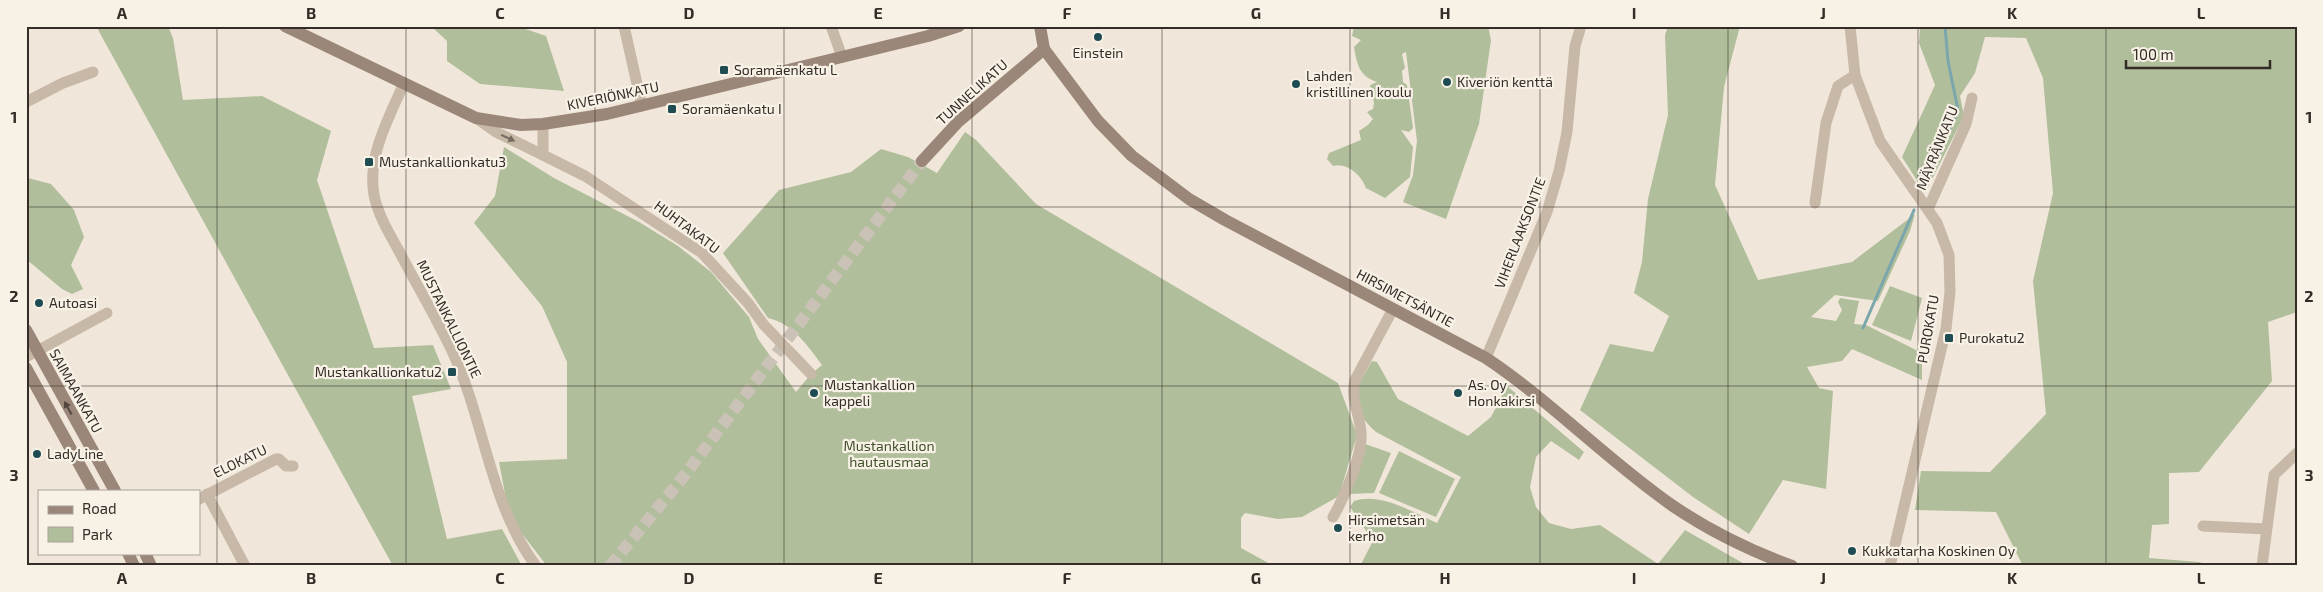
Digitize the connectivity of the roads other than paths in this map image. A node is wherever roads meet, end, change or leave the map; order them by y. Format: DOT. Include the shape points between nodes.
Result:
graph roads {
  1 [pos="285,26"];
  2 [pos="624,26"];
  3 [pos="831,26"];
  4 [pos="959,26"];
  5 [pos="1040,26"];
  6 [pos="1581,26"];
  7 [pos="1850,26"];
  8 [pos="1044,49"];
  9 [pos="842,56"];
  10 [pos="93,72"];
  11 [pos="1854,75"];
  12 [pos="404,84"];
  13 [pos="1972,98"];
  14 [pos="26,102"];
  15 [pos="642,106"];
  16 [pos="476,118"];
  17 [pos="542,124"];
  18 [pos="543,155"];
  19 [pos="922,161"];
  20 [pos="1815,203"];
  21 [pos="1928,209"];
  22 [pos="1393,309"];
  23 [pos="107,312"];
  24 [pos="26,330"];
  25 [pos="32,355"];
  26 [pos="1486,358"];
  27 [pos="26,368"];
  28 [pos="811,374"];
  29 [pos="2297,453"];
  30 [pos="293,466"];
  31 [pos="93,490"];
  32 [pos="114,490"];
  33 [pos="203,497"];
  34 [pos="1333,517"];
  35 [pos="2203,526"];
  36 [pos="2266,528"];
  37 [pos="128,554"];
  38 [pos="145,554"];
  39 [pos="134,566"];
  40 [pos="151,566"];
  41 [pos="246,566"];
  42 [pos="536,566"];
  43 [pos="1792,566"];
  44 [pos="1890,566"];
  45 [pos="2262,566"];
  1 -- 12 [label="street, KIVERIÖNKATU"];
  2 -- 15 [label="street"];
  3 -- 9 [label="street"];
  4 -- 9 [label="street, KIVERIÖNKATU"];
  5 -- 8 [label="street, HIRSIMETSÄNTIE"];
  6 -- 26 [label="street, VIHERLAAKSONTIE" via="1575,46 1568,132 1559,171 1547,212"];
  7 -- 11 [label="street, PUROKATU"];
  8 -- 19 [label="street, TUNNELIKATU" via="958,122"];
  8 -- 22 [label="street, HIRSIMETSÄNTIE" via="1098,121 1132,156 1189,199"];
  9 -- 15 [label="street, KIVERIÖNKATU"];
  10 -- 14 [label="street" via="64,82"];
  11 -- 20 [label="street" via="1838,86 1826,123"];
  11 -- 21 [label="street, PUROKATU" via="1880,141"];
  12 -- 16 [label="street, KIVERIÖNKATU"];
  12 -- 42 [label="street, MUSTANKALLIONTIE" via="374,156 374,196 383,220 452,352 471,397 504,510"];
  13 -- 21 [label="street, MÄYRÄNKATU" via="1966,124"];
  15 -- 17 [label="street, KIVERIÖNKATU"];
  16 -- 17 [label="street, KIVERIÖNKATU" via="521,125"];
  16 -- 18 [label="street, HUHTAKATU, one-way" via="496,132"];
  17 -- 18 [label="street"];
  18 -- 28 [label="street, HUHTAKATU" via="586,176 702,253"];
  21 -- 44 [label="street, PUROKATU" via="1949,255 1950,292 1946,329"];
  22 -- 26 [label="street, HIRSIMETSÄNTIE"];
  22 -- 34 [label="street" via="1355,380 1352,392 1360,426 1360,446 1344,498"];
  23 -- 25 [label="street"];
  24 -- 25 [label="street, SAIMAANKATU"];
  32 -- 25 [label="street, SAIMAANKATU, one-way"];
  26 -- 43 [label="street, HIRSIMETSÄNTIE" via="1521,381 1673,506 1717,532"];
  27 -- 31 [label="street"];
  29 -- 36 [label="street" via="2274,475"];
  30 -- 33 [label="street, ELOKATU" via="286,466 276,459"];
  33 -- 41 [label="street"];
  35 -- 36 [label="street"];
  36 -- 45 [label="street"];
  37 -- 39 [label="street"];
  38 -- 40 [label="street"];
}
